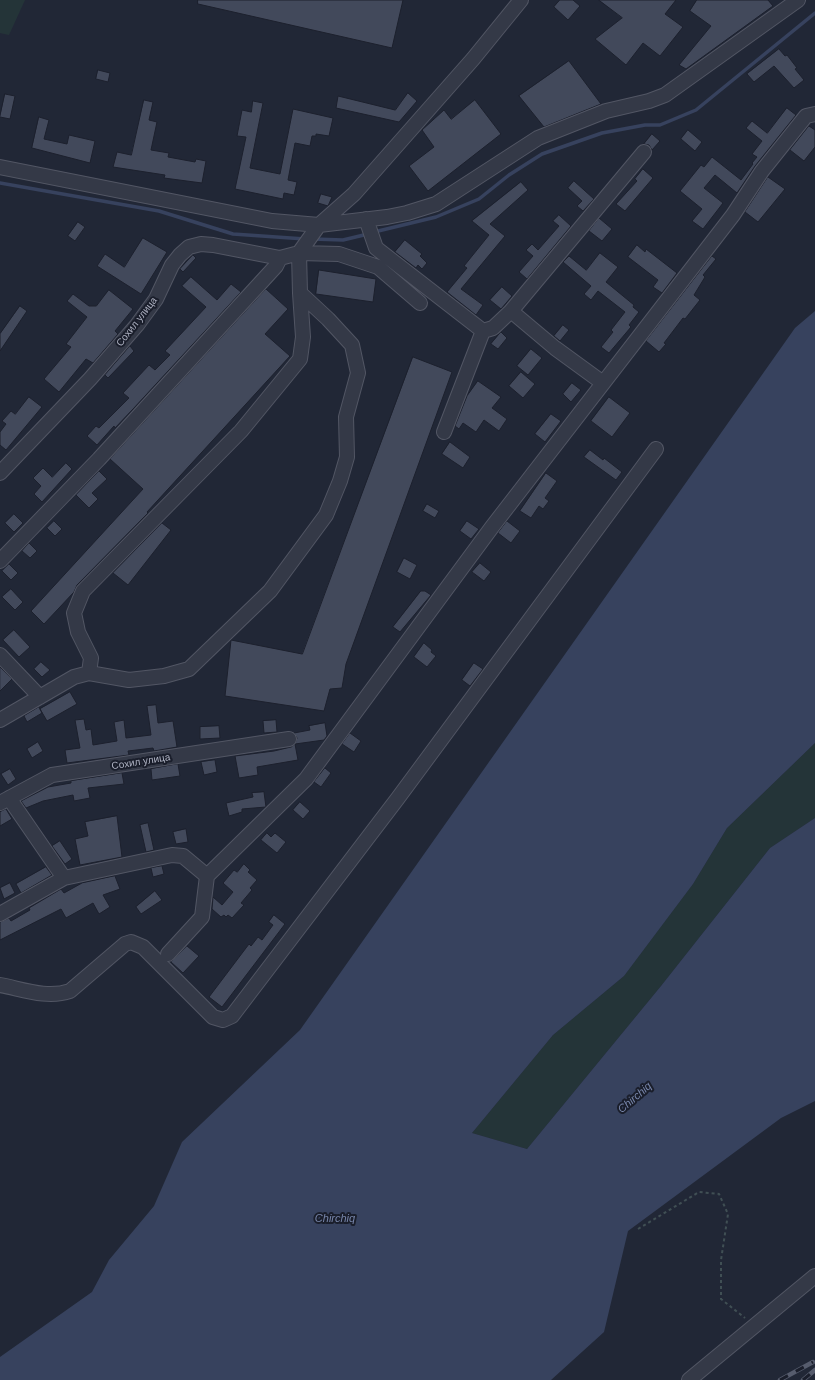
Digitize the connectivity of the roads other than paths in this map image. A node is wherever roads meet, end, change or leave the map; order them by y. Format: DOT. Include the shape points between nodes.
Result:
graph roads {
  1 [pos="521,0"];
  2 [pos="798,0"];
  3 [pos="815,114"];
  4 [pos="644,152"];
  5 [pos="0,167"];
  6 [pos="366,219"];
  7 [pos="319,225"];
  8 [pos="299,253"];
  9 [pos="280,258"];
  10 [pos="300,292"];
  11 [pos="420,303"];
  12 [pos="511,311"];
  13 [pos="483,331"];
  14 [pos="603,383"];
  15 [pos="444,432"];
  16 [pos="656,449"];
  17 [pos="0,473"];
  18 [pos="0,561"];
  19 [pos="0,655"];
  20 [pos="89,673"];
  21 [pos="40,697"];
  22 [pos="0,720"];
  23 [pos="289,739"];
  24 [pos="4,800"];
  25 [pos="207,876"];
  26 [pos="64,878"];
  27 [pos="0,914"];
  28 [pos="168,954"];
  29 [pos="0,984"];
  30 [pos="815,1276"];
  31 [pos="689,1380"];
  1 -- 7 [label="street" via="473,59 354,194"];
  2 -- 6 [label="street" via="666,95 606,111 538,138 436,204 407,213"];
  3 -- 14 [label="street" via="802,121 762,171 733,215"];
  4 -- 12 [label="street"];
  5 -- 7 [label="street" via="272,221"];
  6 -- 7 [label="street"];
  6 -- 13 [label="street" via="376,248"];
  7 -- 8 [label="street"];
  8 -- 9 [label="street, Сохил улица"];
  8 -- 10 [label="street"];
  8 -- 11 [label="street, Сохил улица" via="340,254 378,267"];
  9 -- 17 [label="street, Сохил улица" via="213,245 189,246 172,265 156,299 137,325"];
  9 -- 18 [label="street" via="276,266 99,459"];
  10 -- 20 [label="street" via="303,337 300,359 240,432 83,591 74,613 78,632 91,658"];
  10 -- 20 [label="street" via="352,345 358,373 346,417 347,457 326,515 270,591 189,668 164,676 129,680"];
  12 -- 13 [label="street" via="493,328"];
  12 -- 14 [label="street" via="554,348"];
  13 -- 15 [label="street"];
  14 -- 25 [label="street" via="492,526 306,778"];
  16 -- 29 [label="street" via="398,798 232,1016 223,1020 214,1017 143,946 131,942 125,944 70,991 61,994 51,995"];
  19 -- 21 [label="street"];
  20 -- 21 [label="street" via="74,677"];
  21 -- 22 [label="street"];
  23 -- 24 [label="street, Сохил улица" via="52,775"];
  24 -- 26 [label="street"];
  25 -- 26 [label="street" via="183,856 177,855"];
  25 -- 28 [label="street" via="202,917"];
  26 -- 27 [label="street"];
  30 -- 31 [label="street"];
}
